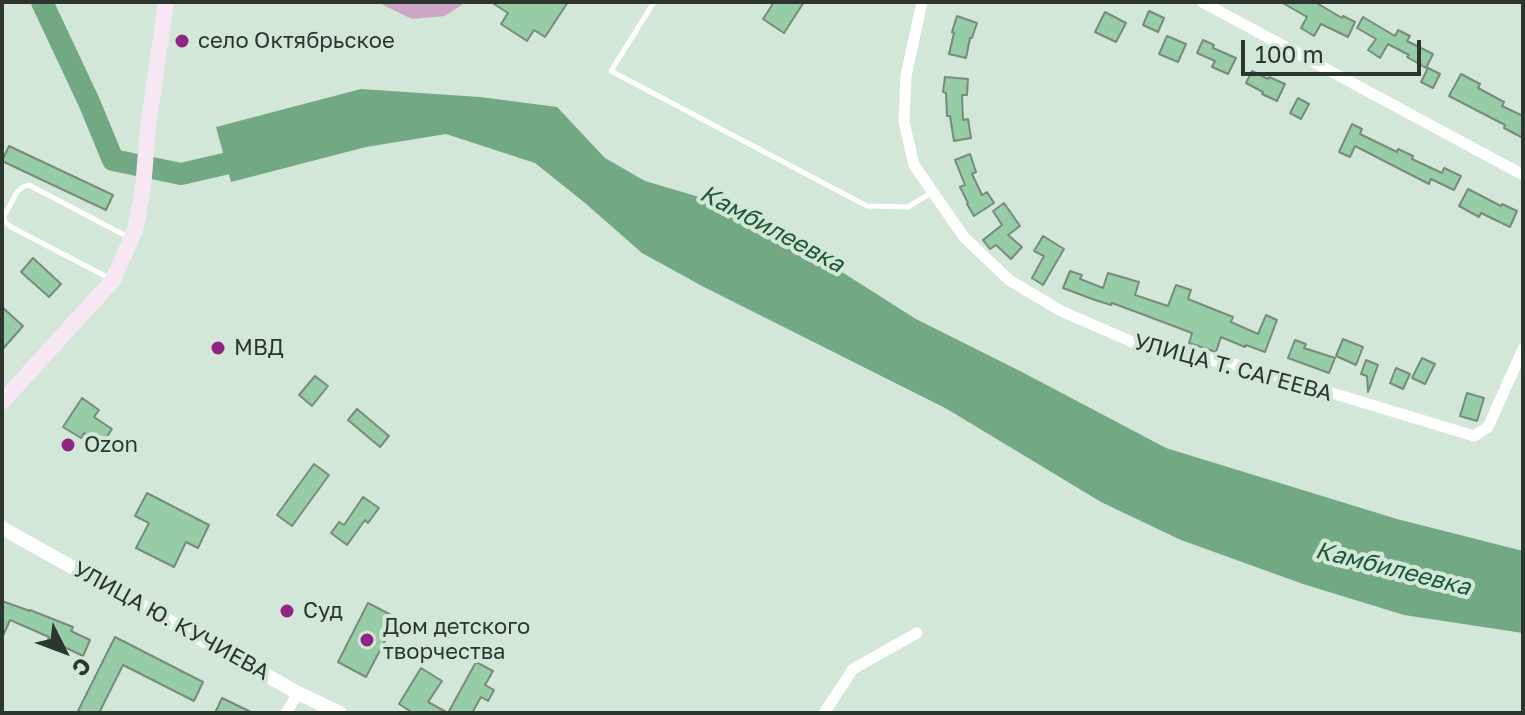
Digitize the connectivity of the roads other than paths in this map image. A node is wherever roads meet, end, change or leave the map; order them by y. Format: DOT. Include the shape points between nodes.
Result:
graph roads {
  1 [pos="166,2"];
  2 [pos="654,2"];
  3 [pos="922,2"];
  4 [pos="1202,2"];
  5 [pos="1523,175"];
  6 [pos="933,192"];
  7 [pos="131,239"];
  8 [pos="113,280"];
  9 [pos="1523,349"];
  10 [pos="2,402"];
  11 [pos="2,528"];
  12 [pos="917,633"];
  13 [pos="298,693"];
  14 [pos="286,713"];
  15 [pos="340,713"];
  16 [pos="824,713"];
  1 -- 7 [label="main road" via="143,189"];
  2 -- 6 [label="lane" via="611,71 867,206 908,207"];
  3 -- 6 [label="street, УЛИЦА Т. САГЕЕВА" via="906,76 904,122 914,165"];
  4 -- 5 [label="street"];
  6 -- 9 [label="street, УЛИЦА Т. САГЕЕВА" via="964,237 1009,280 1061,311 1144,347 1243,366 1474,436 1488,427"];
  7 -- 8 [label="main road"];
  7 -- 8 [label="lane" via="29,185 17,192 4,216 11,227"];
  8 -- 10 [label="main road"];
  11 -- 13 [label="street, УЛИЦА Ю. КУЧИЕВА"];
  12 -- 16 [label="street" via="853,669"];
  13 -- 14 [label="street"];
  13 -- 15 [label="street, УЛИЦА Ю. КУЧИЕВА"];
}
